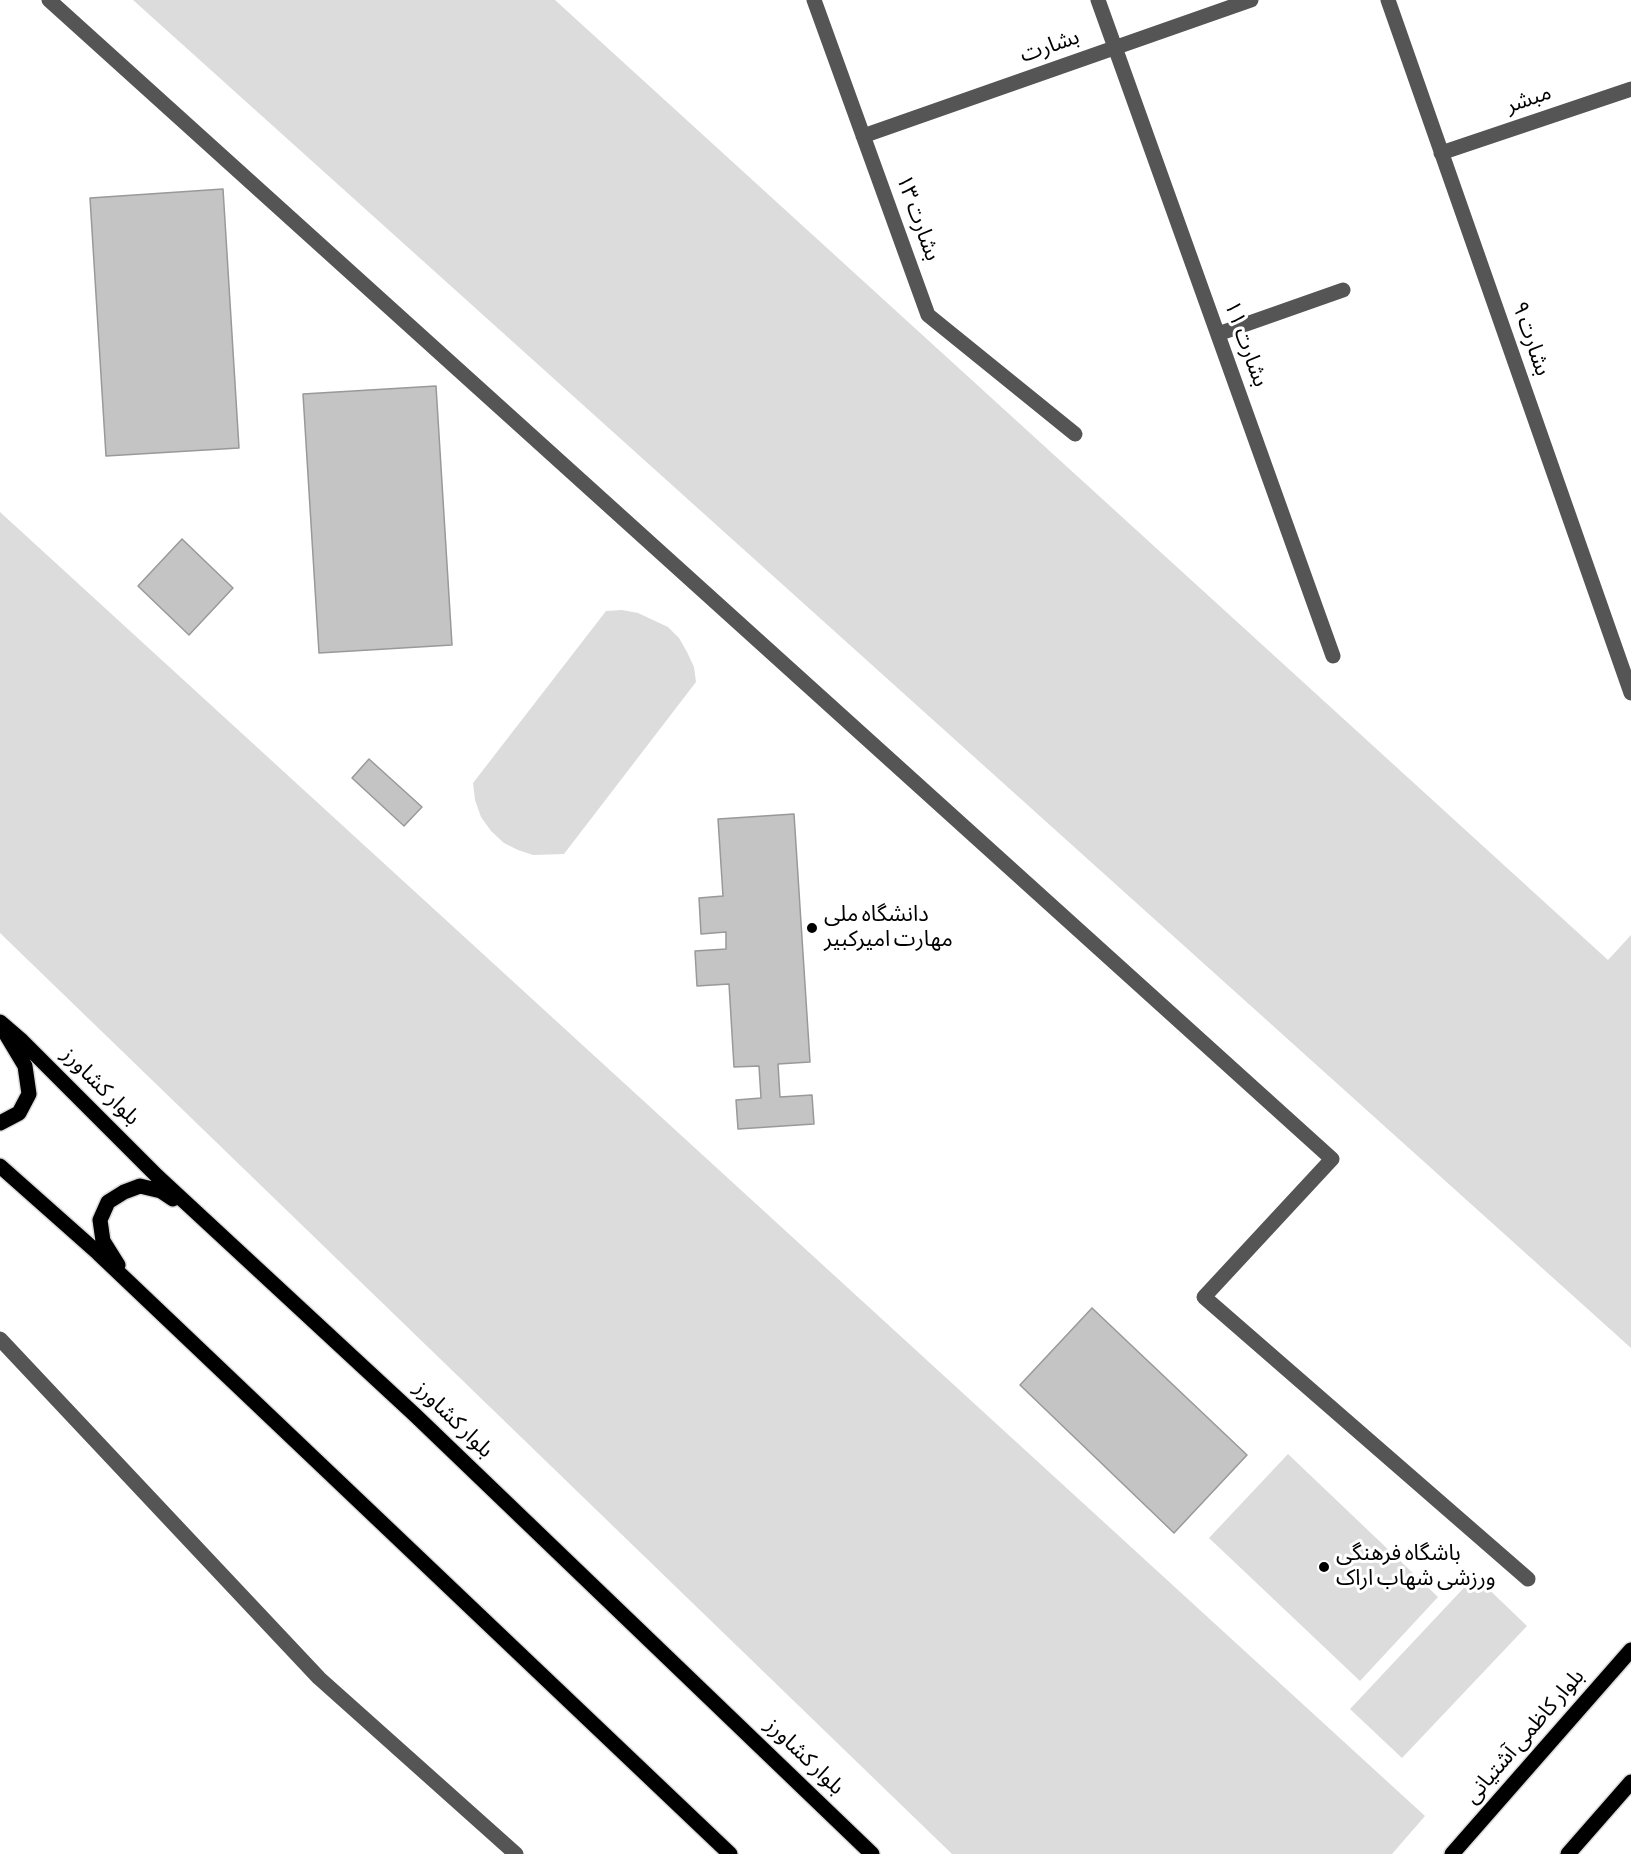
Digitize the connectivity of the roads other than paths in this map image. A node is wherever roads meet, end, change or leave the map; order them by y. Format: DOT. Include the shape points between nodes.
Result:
graph roads {
  1 [pos="49,0"];
  2 [pos="814,0"];
  3 [pos="1098,0"];
  4 [pos="1251,0"];
  5 [pos="1388,0"];
  6 [pos="1116,48"];
  7 [pos="1631,89"];
  8 [pos="863,136"];
  9 [pos="1441,153"];
  10 [pos="1343,290"];
  11 [pos="1218,334"];
  12 [pos="1075,434"];
  13 [pos="1333,656"];
  14 [pos="1631,693"];
  15 [pos="0,1023"];
  16 [pos="0,1123"];
  17 [pos="0,1166"];
  18 [pos="199,1215"];
  19 [pos="130,1285"];
  20 [pos="0,1339"];
  21 [pos="1528,1579"];
  22 [pos="1631,1650"];
  23 [pos="1631,1782"];
  24 [pos="516,1854"];
  25 [pos="730,1854"];
  26 [pos="872,1854"];
  27 [pos="1452,1854"];
  28 [pos="1568,1854"];
  1 -- 21 [label="street" via="1332,1159 1204,1297"];
  2 -- 8 [label="street, بشارت ۱۳"];
  3 -- 6 [label="street, بشارت ۱۱"];
  4 -- 6 [label="street, بشارت"];
  5 -- 9 [label="street, بشارت ۹"];
  6 -- 8 [label="street, بشارت"];
  6 -- 11 [label="street, بشارت ۱۱"];
  7 -- 9 [label="street, مبشر"];
  8 -- 12 [label="street, بشارت ۱۳" via="928,315"];
  9 -- 14 [label="street, بشارت ۹"];
  10 -- 11 [label="street"];
  11 -- 13 [label="street, بشارت ۱۱"];
  15 -- 16 [label="main road" via="25,1066 29,1094 19,1113"];
  15 -- 18 [label="main road, بلوار کشاورز"];
  17 -- 19 [label="main road"];
  18 -- 19 [label="main road" via="161,1191 141,1186 108,1202 100,1220 103,1241"];
  18 -- 26 [label="main road, بلوار کشاورز" via="415,1415"];
  19 -- 25 [label="main road"];
  20 -- 24 [label="street" via="319,1678"];
  22 -- 27 [label="main road, بلوار کاظمی آشتیانی"];
  23 -- 28 [label="main road"];
}
